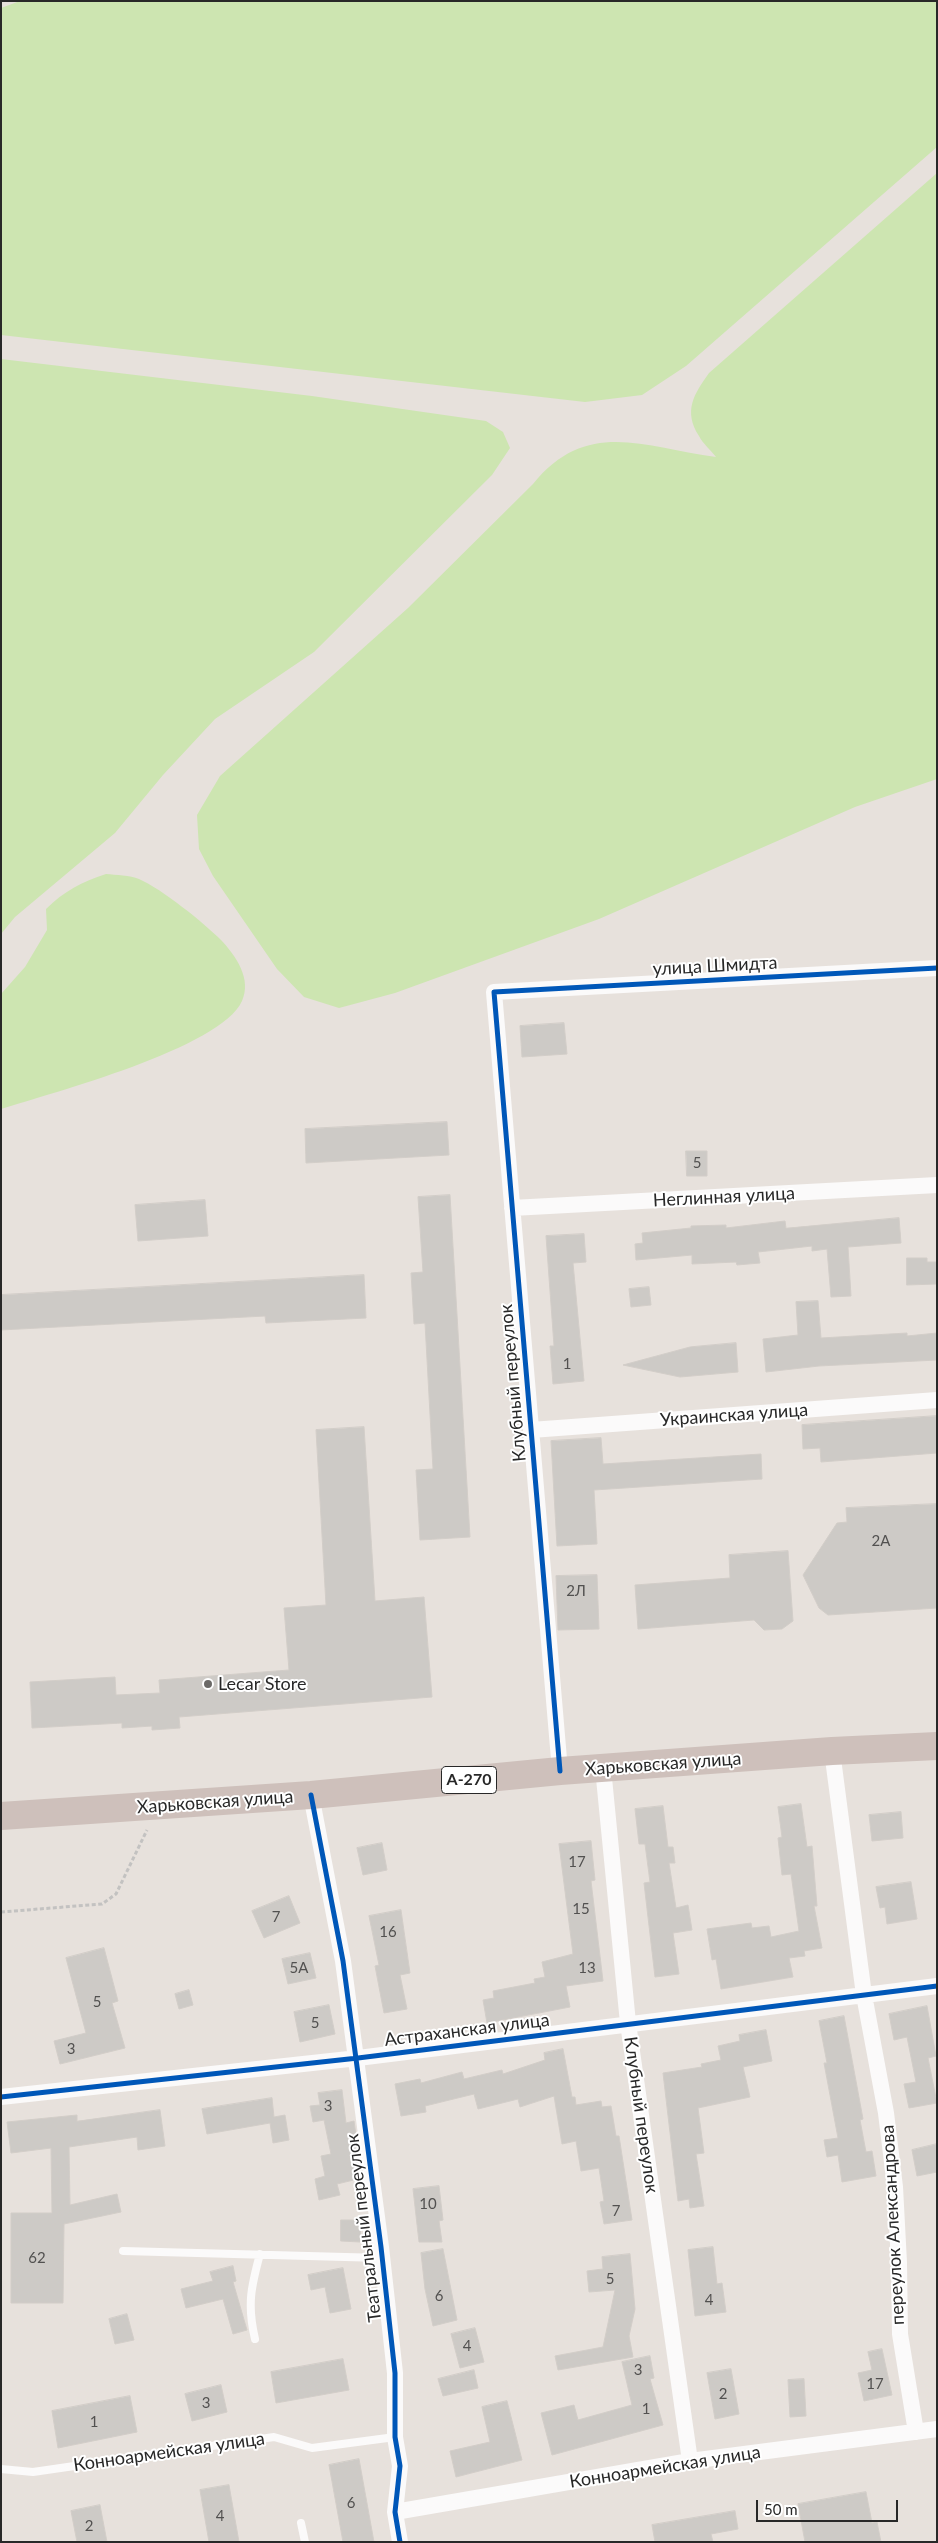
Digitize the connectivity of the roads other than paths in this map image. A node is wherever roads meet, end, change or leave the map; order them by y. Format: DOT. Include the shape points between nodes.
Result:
graph roads {
  1 [pos="937,968"];
  2 [pos="494,992"];
  3 [pos="937,1185"];
  4 [pos="512,1208"];
  5 [pos="937,1400"];
  6 [pos="531,1430"];
  7 [pos="937,1746"];
  8 [pos="832,1751"];
  9 [pos="603,1768"];
  10 [pos="560,1771"];
  11 [pos="311,1795"];
  12 [pos="1,1816"];
  13 [pos="937,1986"];
  14 [pos="864,1995"];
  15 [pos="628,2023"];
  16 [pos="358,2058"];
  17 [pos="1,2097"];
  18 [pos="123,2250"];
  19 [pos="260,2254"];
  20 [pos="382,2258"];
  21 [pos="255,2338"];
  22 [pos="937,2429"];
  23 [pos="916,2432"];
  24 [pos="395,2437"];
  25 [pos="690,2461"];
  26 [pos="1,2469"];
  27 [pos="394,2512"];
  28 [pos="302,2523"];
  29 [pos="305,2542"];
  30 [pos="400,2542"];
  1 -- 2 [label="street, улица Шмидта"];
  2 -- 4 [label="street, Клубный переулок"];
  3 -- 4 [label="street, Неглинная улица"];
  4 -- 6 [label="street, Клубный переулок"];
  5 -- 6 [label="street, Украинская улица"];
  6 -- 10 [label="street, Клубный переулок"];
  7 -- 8 [label="highway, Харьковская улица / А-270"];
  8 -- 9 [label="highway, Харьковская улица / А-270"];
  8 -- 14 [label="street, переулок Александрова"];
  9 -- 10 [label="highway, Харьковская улица / А-270"];
  9 -- 15 [label="street, Клубный переулок"];
  10 -- 11 [label="highway, Харьковская улица / А-270"];
  11 -- 12 [label="highway, Харьковская улица / А-270"];
  11 -- 16 [label="street, Театральный переулок"];
  13 -- 14 [label="street, Астраханская улица"];
  14 -- 15 [label="street, Астраханская улица"];
  14 -- 23 [label="street, переулок Александрова" via="886,2113 895,2197 900,2334"];
  15 -- 16 [label="street, Астраханская улица"];
  15 -- 25 [label="street, Клубный переулок"];
  16 -- 17 [label="street, Астраханская улица"];
  16 -- 20 [label="street, Театральный переулок"];
  18 -- 19 [label="lane"];
  19 -- 20 [label="lane"];
  19 -- 21 [label="lane" via="250,2291 250,2316"];
  20 -- 24 [label="street, Театральный переулок" via="395,2373"];
  22 -- 23 [label="street, Конноармейская улица"];
  23 -- 25 [label="street, Конноармейская улица"];
  24 -- 26 [label="lane, Конноармейская улица" via="312,2448 274,2437 33,2472"];
  24 -- 27 [label="street, Театральный переулок" via="400,2466"];
  25 -- 27 [label="street, Конноармейская улица"];
  27 -- 30 [label="street, Театральный переулок"];
  28 -- 29 [label="lane"];
}
